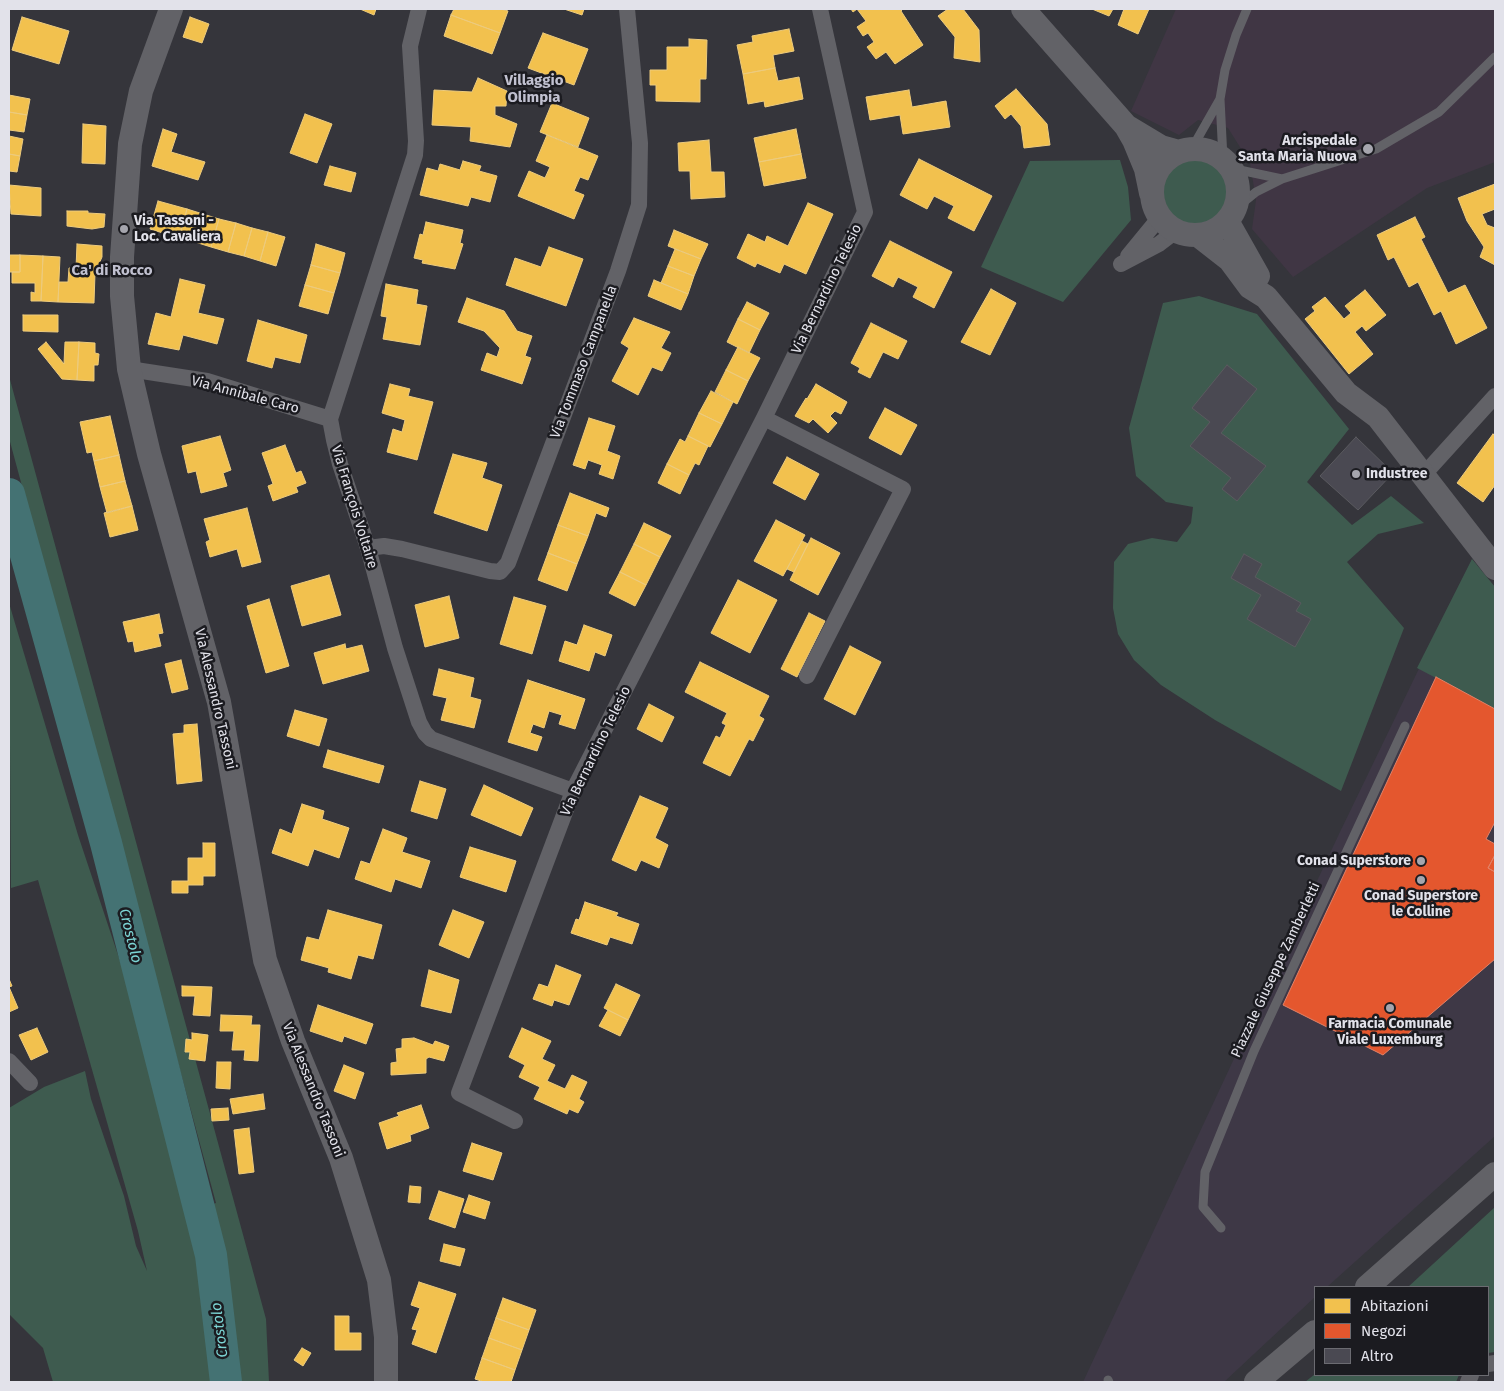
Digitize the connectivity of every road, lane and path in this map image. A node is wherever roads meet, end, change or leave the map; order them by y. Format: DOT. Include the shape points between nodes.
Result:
graph roads {
  1 [pos="171,9"];
  2 [pos="419,9"];
  3 [pos="627,9"];
  4 [pos="820,9"];
  5 [pos="1247,9"];
  6 [pos="1027,11"];
  7 [pos="1495,57"];
  8 [pos="1220,99"];
  9 [pos="1126,126"];
  10 [pos="1185,151"];
  11 [pos="1226,163"];
  12 [pos="1282,179"];
  13 [pos="1231,215"];
  14 [pos="1171,220"];
  15 [pos="1266,297"];
  16 [pos="129,369"];
  17 [pos="1495,396"];
  18 [pos="330,418"];
  19 [pos="764,418"];
  20 [pos="1421,474"];
  21 [pos="368,548"];
  22 [pos="1495,568"];
  23 [pos="807,676"];
  24 [pos="1405,726"];
  25 [pos="574,791"];
  26 [pos="9,1061"];
  27 [pos="30,1083"];
  28 [pos="515,1121"];
  29 [pos="1495,1174"];
  30 [pos="1222,1228"];
  31 [pos="1368,1286"];
  32 [pos="1314,1333"];
  33 [pos="386,1382"];
  34 [pos="1256,1382"];
  1 -- 16 [label="street, Via Alessandro Tassoni" via="141,91 130,144 122,257"];
  2 -- 18 [label="street" via="410,54 415,154"];
  3 -- 21 [label="street, Via Tommaso Campanella" via="640,143 639,205 618,271 508,563 500,572 490,572 402,549"];
  4 -- 19 [label="street, Via Bernardino Telesio" via="865,212"];
  5 -- 8 [label="lane" via="1225,70"];
  6 -- 9 [label="street"];
  7 -- 12 [label="lane" via="1439,112 1376,149"];
  8 -- 10 [label="lane"];
  8 -- 11 [label="lane"];
  9 -- 10 [label="street" via="1161,147"];
  9 -- 14 [label="street"];
  10 -- 11 [label="street" via="1213,153"];
  10 -- 14 [label="street" via="1162,165 1153,185"];
  11 -- 12 [label="lane"];
  11 -- 13 [label="street" via="1238,189"];
  12 -- 13 [label="lane" via="1256,192"];
  13 -- 14 [label="street" via="1214,231"];
  13 -- 15 [label="street"];
  14 -- 15 [label="street" via="1230,260 1250,287"];
  15 -- 20 [label="street" via="1346,393 1378,417"];
  16 -- 18 [label="street, Via Annibale Caro" via="207,382"];
  16 -- 33 [label="street, Via Alessandro Tassoni" via="149,454 219,702 265,960 293,1041 341,1158 379,1280 386,1337"];
  17 -- 20 [label="street"];
  18 -- 21 [label="street, Via François Voltaire" via="340,464"];
  19 -- 23 [label="street" via="902,489"];
  19 -- 25 [label="street, Via Bernardino Telesio"];
  20 -- 22 [label="street"];
  21 -- 25 [label="street, Via François Voltaire" via="395,648 425,733 431,739"];
  24 -- 30 [label="lane, Piazzale Giuseppe Zamberletti" via="1254,1051 1205,1172 1203,1207"];
  25 -- 28 [label="street, Via Bernardino Telesio" via="459,1093"];
  26 -- 27 [label="street"];
  29 -- 31 [label="street"];
  32 -- 34 [label="street"];
}
